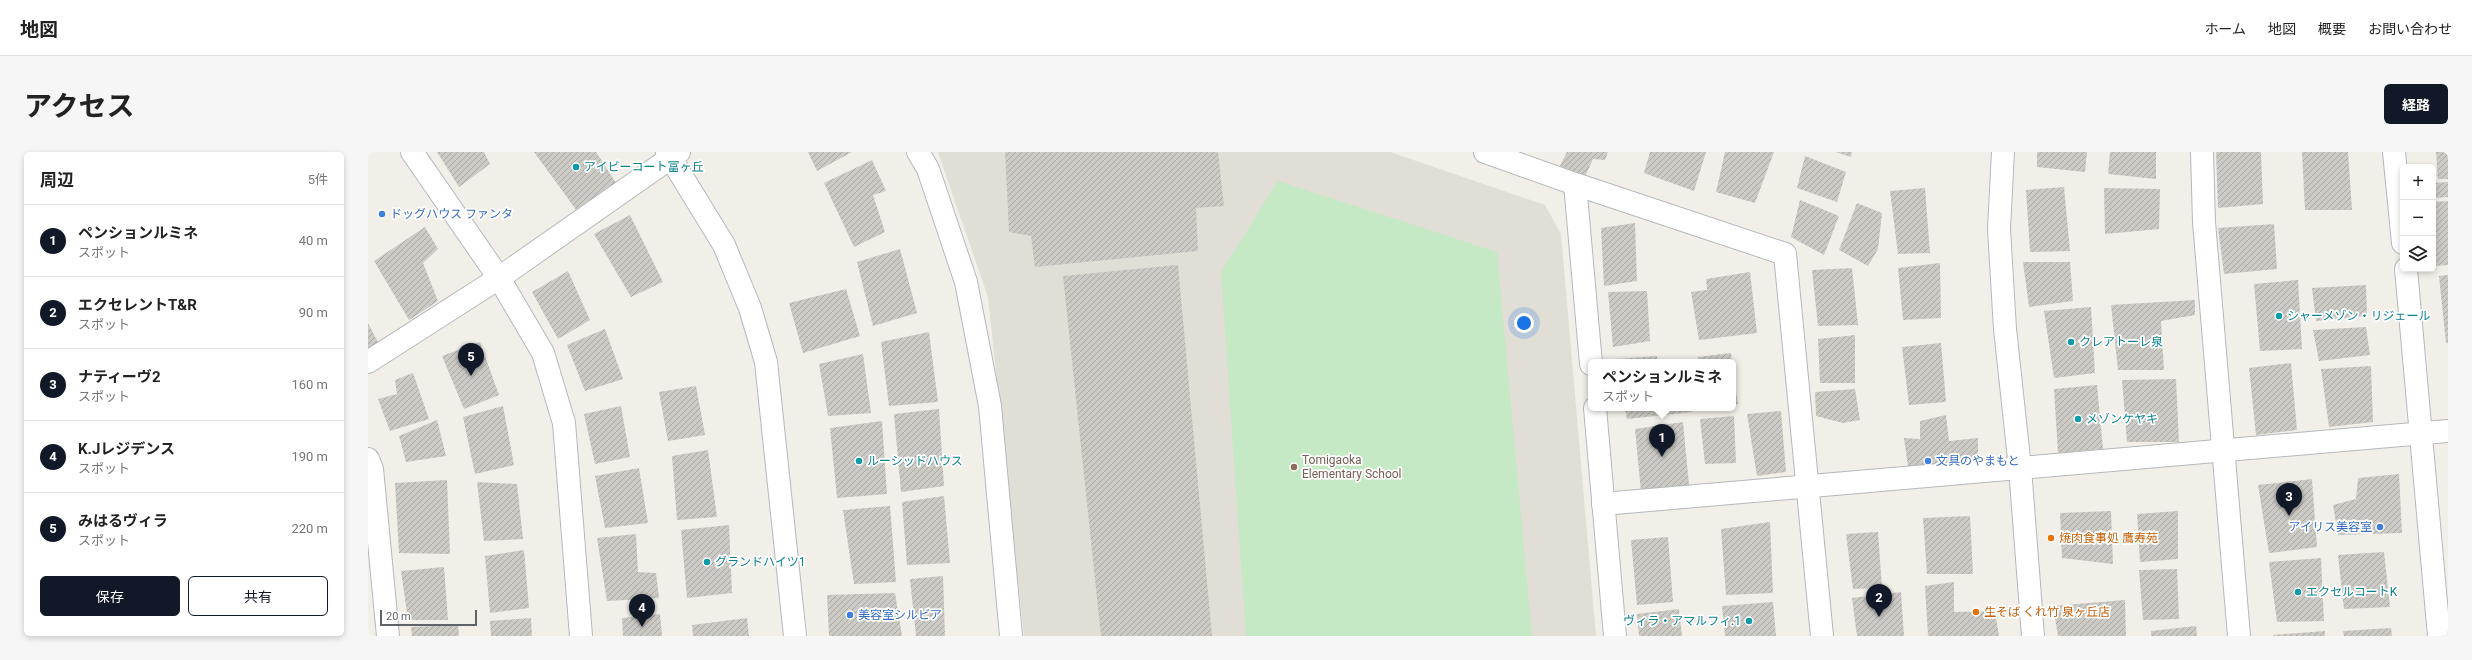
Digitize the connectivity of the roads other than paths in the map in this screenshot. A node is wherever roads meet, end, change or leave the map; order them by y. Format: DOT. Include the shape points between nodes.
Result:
graph roads {
  1 [pos="412,152"];
  2 [pos="918,152"];
  3 [pos="1486,152"];
  4 [pos="2003,152"];
  5 [pos="2202,152"];
  6 [pos="2394,152"];
  7 [pos="673,154"];
  8 [pos="1575,184"];
  9 [pos="2402,236"];
  10 [pos="2406,272"];
  11 [pos="499,278"];
  12 [pos="1591,359"];
  13 [pos="368,362"];
  14 [pos="1595,411"];
  15 [pos="2448,431"];
  16 [pos="2422,433"];
  17 [pos="2223,450"];
  18 [pos="368,459"];
  19 [pos="2020,468"];
  20 [pos="1809,486"];
  21 [pos="1604,504"];
  22 [pos="388,636"];
  23 [pos="581,636"];
  24 [pos="795,636"];
  25 [pos="1011,636"];
  26 [pos="1615,636"];
  27 [pos="1822,636"];
  28 [pos="2033,636"];
  29 [pos="2239,636"];
  30 [pos="2439,636"];
  1 -- 11 [label="street"];
  2 -- 25 [label="street" via="928,169 966,282 990,406"];
  3 -- 8 [label="street"];
  4 -- 19 [label="street" via="1999,229 2005,329"];
  5 -- 17 [label="street" via="2204,222"];
  6 -- 9 [label="street"];
  7 -- 11 [label="street"];
  7 -- 24 [label="street" via="724,245 750,308 766,362"];
  8 -- 12 [label="street"];
  8 -- 20 [label="street" via="1785,254"];
  10 -- 16 [label="street"];
  11 -- 13 [label="street"];
  11 -- 23 [label="street" via="543,353 564,423"];
  14 -- 21 [label="street"];
  15 -- 16 [label="street"];
  16 -- 17 [label="street"];
  16 -- 30 [label="street"];
  17 -- 19 [label="street"];
  17 -- 29 [label="street"];
  18 -- 22 [label="street" via="372,469"];
  19 -- 20 [label="street"];
  19 -- 28 [label="street"];
  20 -- 21 [label="street"];
  20 -- 27 [label="street"];
  21 -- 26 [label="street"];
}
